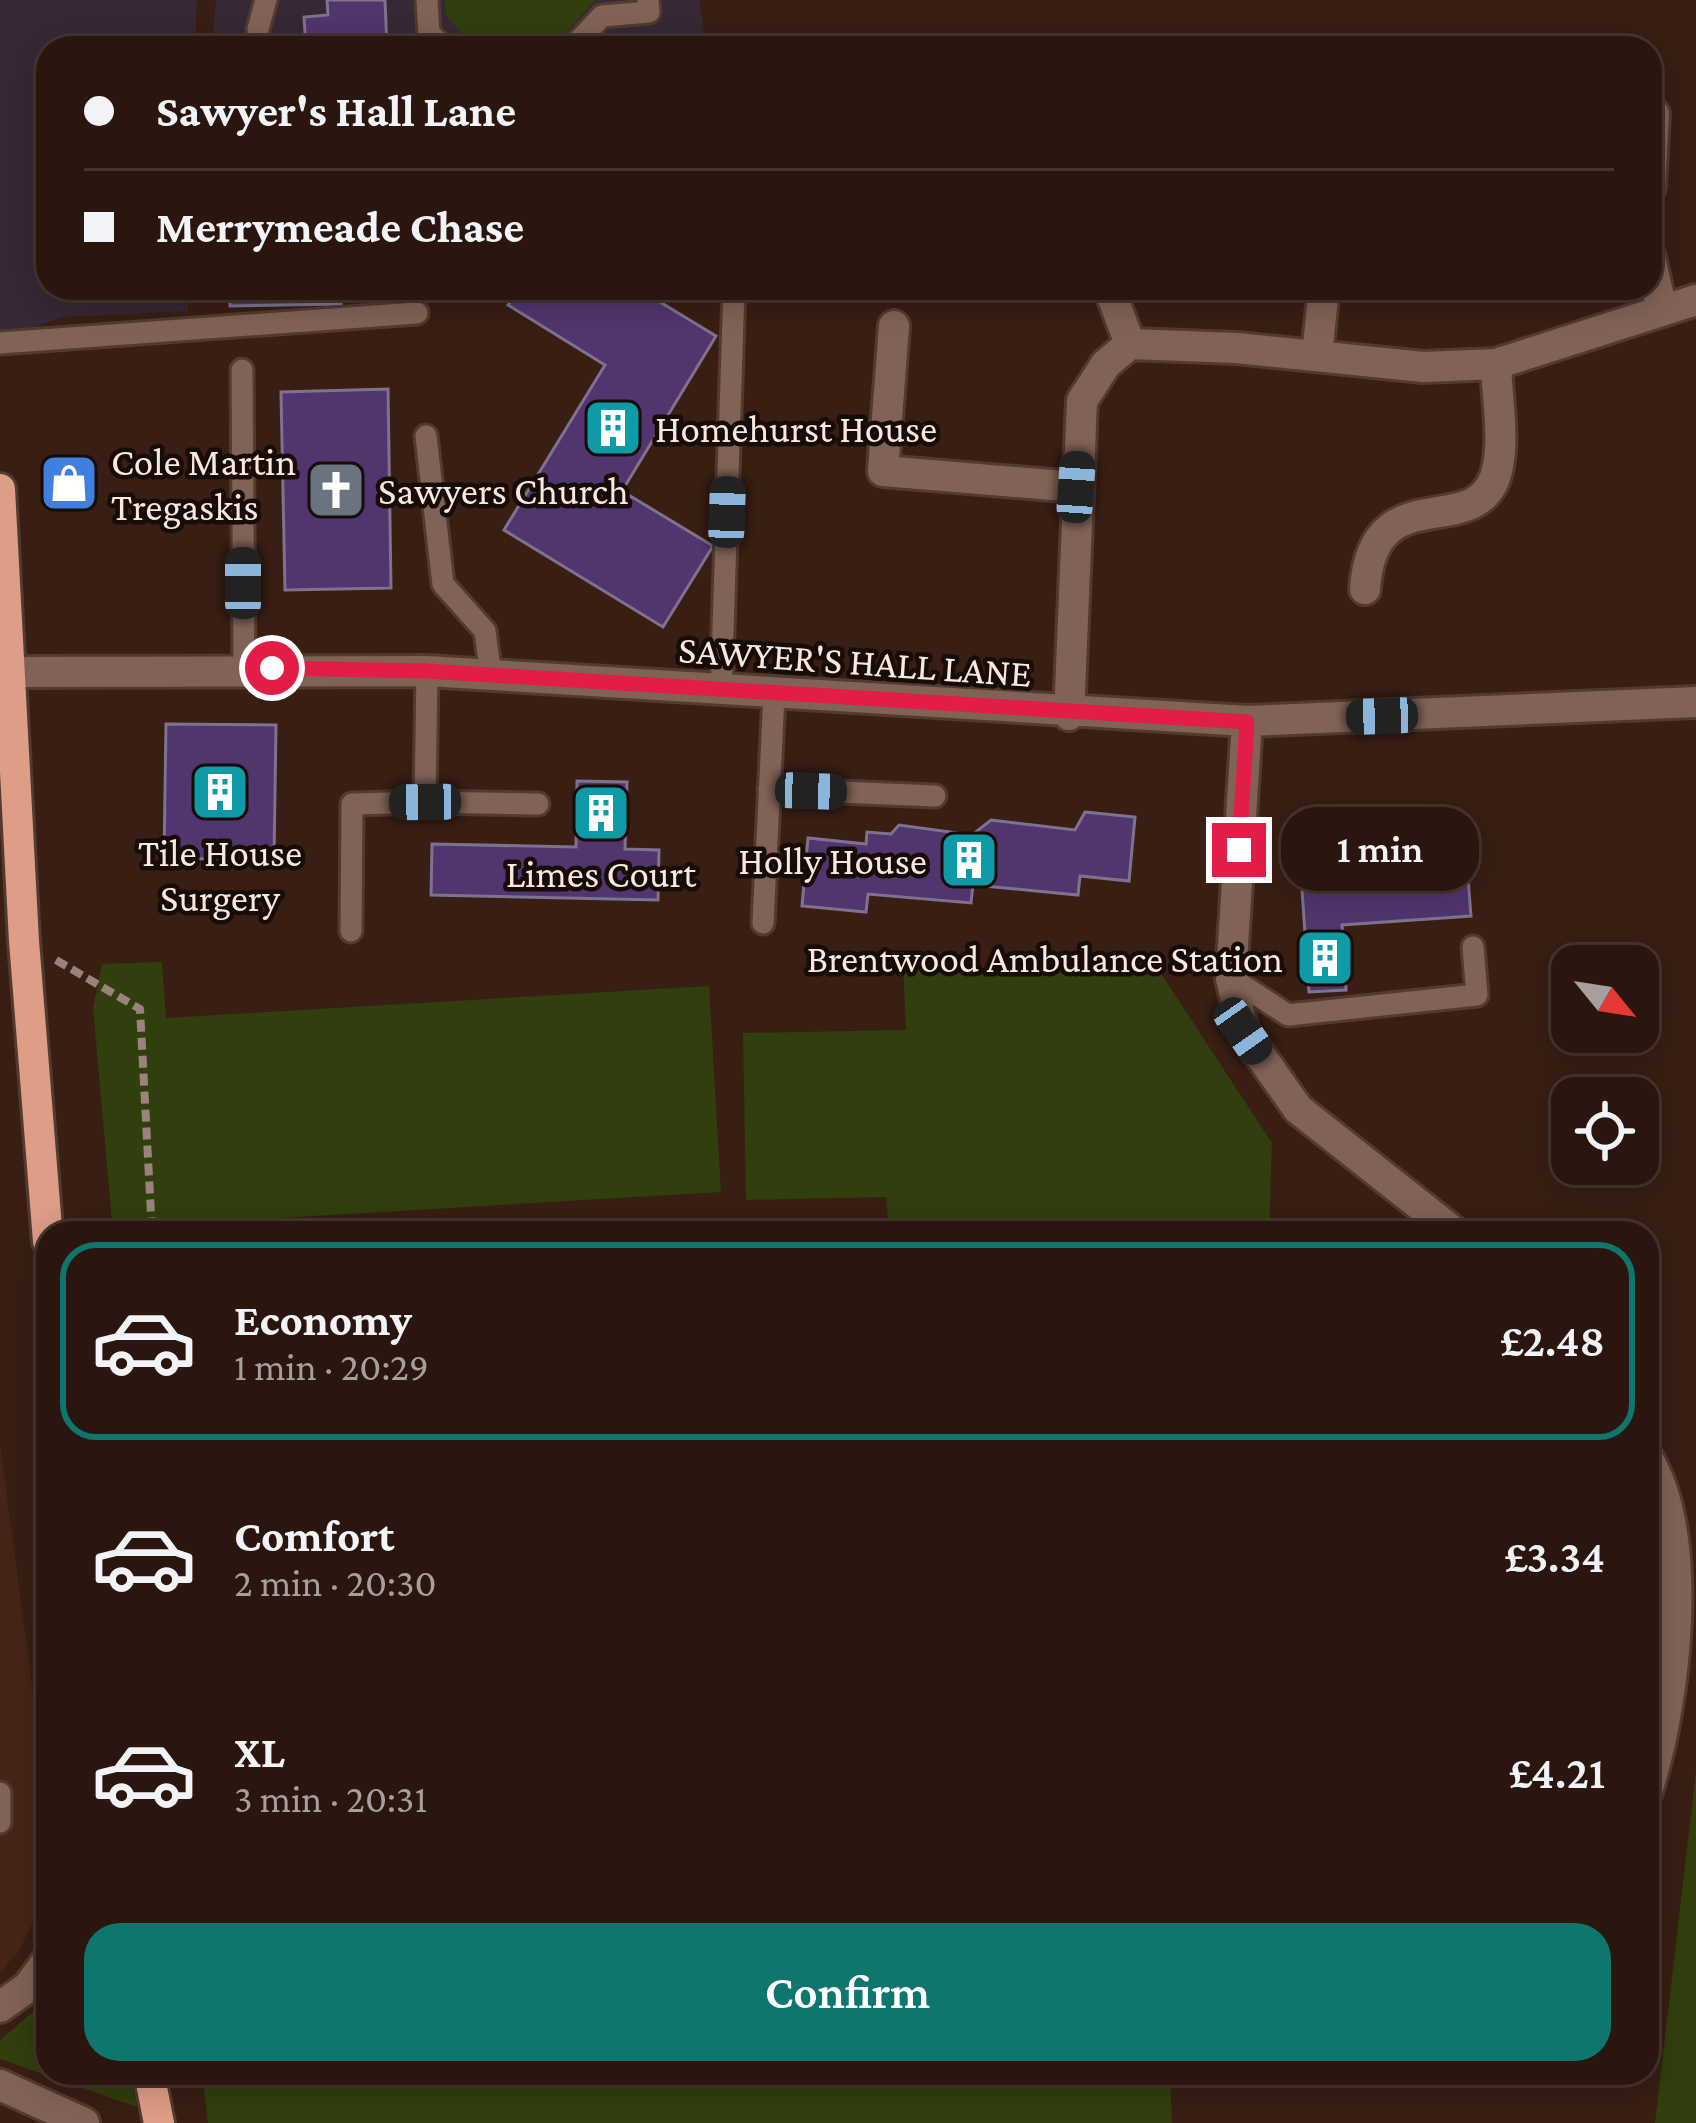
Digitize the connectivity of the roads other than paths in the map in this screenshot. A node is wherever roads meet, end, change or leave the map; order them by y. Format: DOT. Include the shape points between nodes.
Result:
graph roads {
  1 [pos="266,0"];
  2 [pos="427,0"];
  3 [pos="648,0"];
  4 [pos="258,28"];
  5 [pos="433,36"];
  6 [pos="583,36"];
  7 [pos="734,300"];
  8 [pos="1114,300"];
  9 [pos="1323,300"];
  10 [pos="1660,300"];
  11 [pos="1696,300"];
  12 [pos="1662,310"];
  13 [pos="417,313"];
  14 [pos="894,326"];
  15 [pos="0,344"];
  16 [pos="1130,344"];
  17 [pos="1317,355"];
  18 [pos="1496,364"];
  19 [pos="242,370"];
  20 [pos="426,436"];
  21 [pos="1076,487"];
  22 [pos="0,489"];
  23 [pos="1365,589"];
  24 [pos="244,667"];
  25 [pos="427,671"];
  26 [pos="8,672"];
  27 [pos="491,676"];
  28 [pos="721,692"];
  29 [pos="774,695"];
  30 [pos="1696,702"];
  31 [pos="1069,715"];
  32 [pos="1247,722"];
  33 [pos="770,789"];
  34 [pos="935,796"];
  35 [pos="425,802"];
  36 [pos="538,804"];
  37 [pos="763,923"];
  38 [pos="351,931"];
  39 [pos="1472,947"];
  40 [pos="1231,978"];
  41 [pos="46,1221"];
  42 [pos="1440,1221"];
  43 [pos="1659,1527"];
  44 [pos="1659,1738"];
  45 [pos="0,1792"];
  46 [pos="0,1822"];
  47 [pos="36,1976"];
  48 [pos="0,2007"];
  49 [pos="0,2085"];
  50 [pos="151,2085"];
  51 [pos="84,2123"];
  52 [pos="159,2123"];
  1 -- 4 [label="lane"];
  2 -- 5 [label="lane"];
  3 -- 6 [label="lane" via="649,12 602,16"];
  7 -- 28 [label="lane"];
  8 -- 16 [label="street"];
  9 -- 17 [label="street"];
  10 -- 12 [label="street"];
  11 -- 12 [label="street"];
  12 -- 18 [label="street"];
  13 -- 15 [label="lane"];
  14 -- 21 [label="street" via="883,471"];
  16 -- 17 [label="street"];
  16 -- 21 [label="street" via="1082,401"];
  17 -- 18 [label="street" via="1423,367"];
  18 -- 23 [label="street" via="1498,468 1486,491 1464,510 1403,516 1366,563"];
  19 -- 24 [label="lane"];
  20 -- 27 [label="lane" via="442,584 485,632"];
  21 -- 31 [label="street"];
  22 -- 26 [label="main road"];
  24 -- 25 [label="street, SAWYER'S HALL LANE"];
  24 -- 26 [label="street, SAWYER'S HALL LANE"];
  25 -- 27 [label="street, SAWYER'S HALL LANE"];
  25 -- 35 [label="lane"];
  26 -- 41 [label="main road"];
  27 -- 28 [label="street, SAWYER'S HALL LANE"];
  28 -- 29 [label="street, SAWYER'S HALL LANE"];
  29 -- 31 [label="street, SAWYER'S HALL LANE"];
  29 -- 33 [label="lane"];
  30 -- 32 [label="street, SAWYER'S HALL LANE"];
  31 -- 32 [label="street, SAWYER'S HALL LANE"];
  32 -- 40 [label="street"];
  33 -- 34 [label="lane"];
  33 -- 37 [label="lane"];
  35 -- 36 [label="lane"];
  35 -- 38 [label="lane" via="352,804"];
  39 -- 40 [label="lane" via="1478,995 1341,1013 1288,1015"];
  40 -- 42 [label="street" via="1243,1031 1298,1109"];
  43 -- 44 [label="street" via="1674,1567 1672,1680"];
  45 -- 46 [label="lane"];
  47 -- 48 [label="street"];
  49 -- 51 [label="street"];
  50 -- 52 [label="main road"];
}
